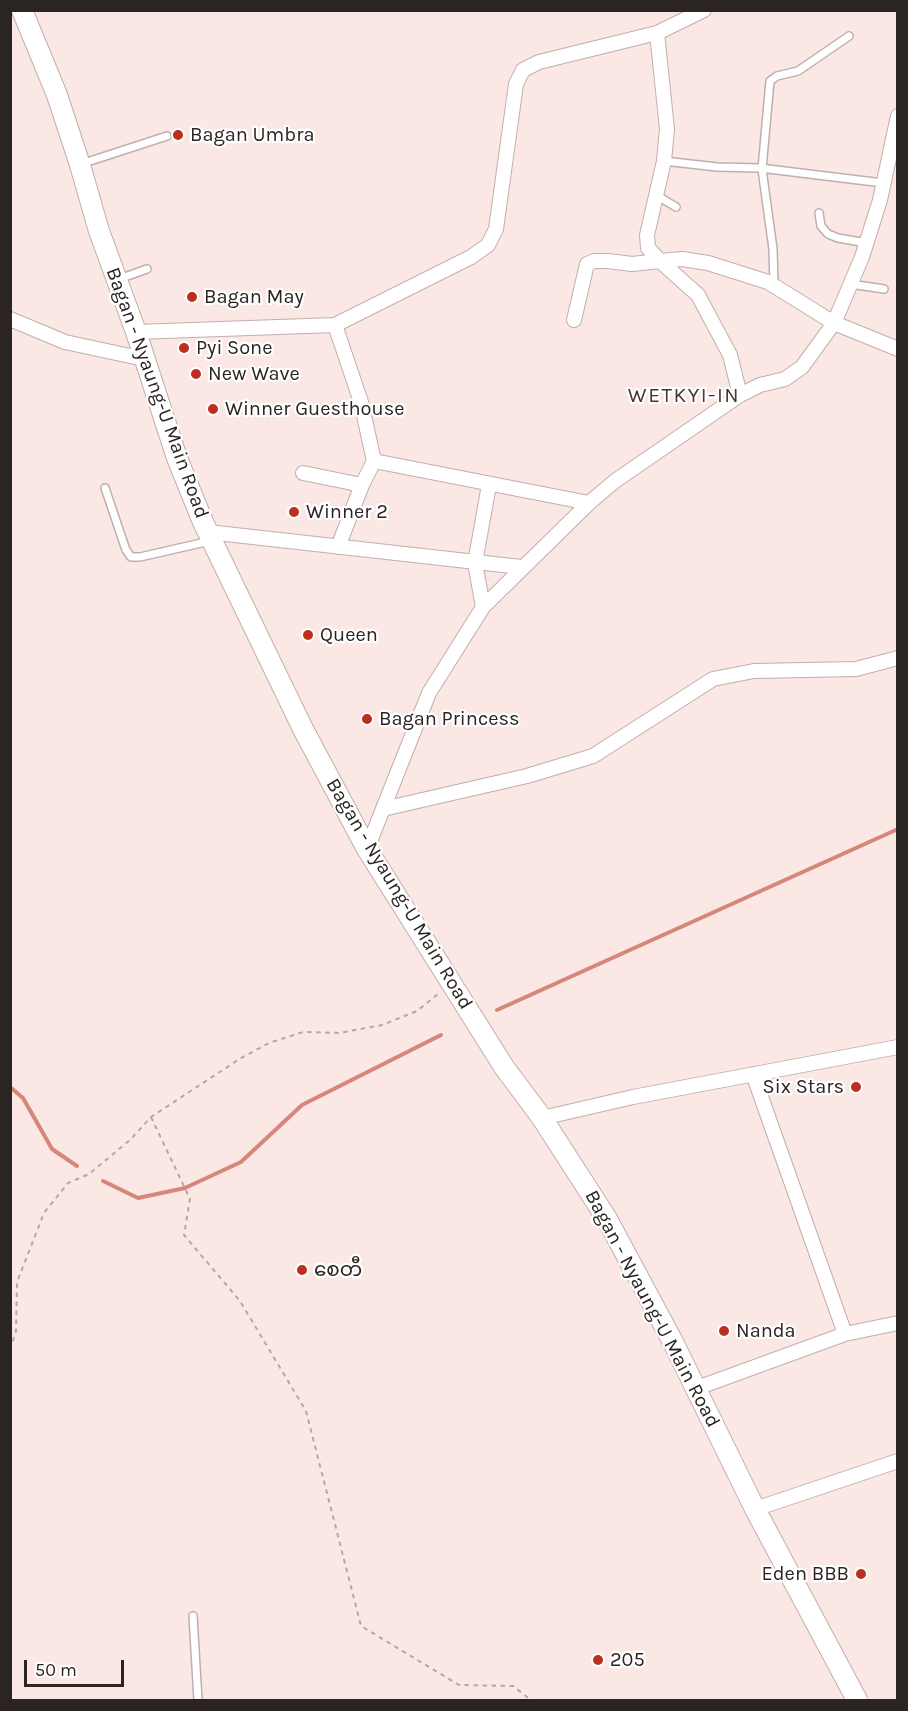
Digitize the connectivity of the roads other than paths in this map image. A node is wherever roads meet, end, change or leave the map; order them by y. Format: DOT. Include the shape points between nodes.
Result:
graph roads {
  1 [pos="22,10"];
  2 [pos="704,10"];
  3 [pos="657,33"];
  4 [pos="849,36"];
  5 [pos="897,116"];
  6 [pos="167,136"];
  7 [pos="664,161"];
  8 [pos="80,165"];
  9 [pos="762,169"];
  10 [pos="883,183"];
  11 [pos="656,195"];
  12 [pos="676,207"];
  13 [pos="819,213"];
  14 [pos="867,243"];
  15 [pos="660,261"];
  16 [pos="147,269"];
  17 [pos="117,280"];
  18 [pos="850,284"];
  19 [pos="774,286"];
  20 [pos="884,289"];
  21 [pos="10,319"];
  22 [pos="574,320"];
  23 [pos="834,323"];
  24 [pos="335,326"];
  25 [pos="136,332"];
  26 [pos="897,349"];
  27 [pos="144,359"];
  28 [pos="740,395"];
  29 [pos="374,461"];
  30 [pos="303,473"];
  31 [pos="362,485"];
  32 [pos="489,485"];
  33 [pos="105,488"];
  34 [pos="589,503"];
  35 [pos="210,536"];
  36 [pos="338,547"];
  37 [pos="475,563"];
  38 [pos="521,567"];
  39 [pos="483,607"];
  40 [pos="897,658"];
  41 [pos="383,809"];
  42 [pos="367,849"];
  43 [pos="897,1047"];
  44 [pos="753,1074"];
  45 [pos="542,1118"];
  46 [pos="897,1323"];
  47 [pos="845,1334"];
  48 [pos="697,1388"];
  49 [pos="897,1461"];
  50 [pos="755,1509"];
  51 [pos="193,1616"];
  52 [pos="198,1701"];
  53 [pos="857,1701"];
  1 -- 8 [label="main road, Bagan - Nyaung-U Main Road"];
  2 -- 3 [label="street"];
  3 -- 7 [label="street" via="668,129"];
  3 -- 24 [label="street" via="539,62 523,70 516,84 496,229 488,245"];
  4 -- 9 [label="lane" via="798,71 770,81"];
  5 -- 10 [label="street"];
  6 -- 8 [label="lane"];
  7 -- 9 [label="lane"];
  7 -- 11 [label="street"];
  8 -- 17 [label="main road, Bagan - Nyaung-U Main Road"];
  9 -- 10 [label="lane"];
  9 -- 19 [label="lane"];
  10 -- 14 [label="street"];
  11 -- 12 [label="lane"];
  11 -- 15 [label="street" via="647,235 648,248"];
  13 -- 14 [label="lane" via="821,226 828,234"];
  14 -- 18 [label="street"];
  15 -- 19 [label="street" via="708,263"];
  15 -- 22 [label="street" via="587,264"];
  15 -- 28 [label="street" via="698,296 730,355"];
  16 -- 17 [label="lane"];
  17 -- 25 [label="main road, Bagan - Nyaung-U Main Road"];
  18 -- 20 [label="lane"];
  18 -- 23 [label="street"];
  19 -- 23 [label="street"];
  21 -- 27 [label="street" via="65,342"];
  23 -- 26 [label="street"];
  23 -- 28 [label="street" via="802,368 785,379"];
  24 -- 25 [label="street"];
  24 -- 29 [label="street" via="361,402"];
  25 -- 27 [label="main road, Bagan - Nyaung-U Main Road"];
  27 -- 35 [label="main road, Bagan - Nyaung-U Main Road" via="177,458"];
  28 -- 34 [label="street"];
  29 -- 31 [label="street"];
  29 -- 32 [label="street"];
  30 -- 31 [label="street"];
  31 -- 36 [label="street"];
  32 -- 34 [label="street"];
  32 -- 37 [label="street"];
  33 -- 35 [label="lane" via="131,557"];
  34 -- 38 [label="street"];
  35 -- 36 [label="street"];
  35 -- 42 [label="main road, Bagan - Nyaung-U Main Road" via="303,729"];
  36 -- 37 [label="street"];
  37 -- 38 [label="street"];
  37 -- 39 [label="street"];
  38 -- 39 [label="street"];
  39 -- 41 [label="street" via="429,693"];
  40 -- 41 [label="street" via="856,669 754,671 713,679 593,756 527,776"];
  41 -- 42 [label="street"];
  42 -- 45 [label="main road, Bagan - Nyaung-U Main Road" via="504,1067"];
  43 -- 44 [label="street"];
  44 -- 45 [label="street"];
  44 -- 47 [label="street"];
  45 -- 48 [label="main road, Bagan - Nyaung-U Main Road" via="607,1219"];
  46 -- 47 [label="street"];
  47 -- 48 [label="street"];
  48 -- 50 [label="main road, Bagan - Nyaung-U Main Road"];
  49 -- 50 [label="street"];
  50 -- 53 [label="main road, Bagan - Nyaung-U Main Road"];
  51 -- 52 [label="lane"];
}
